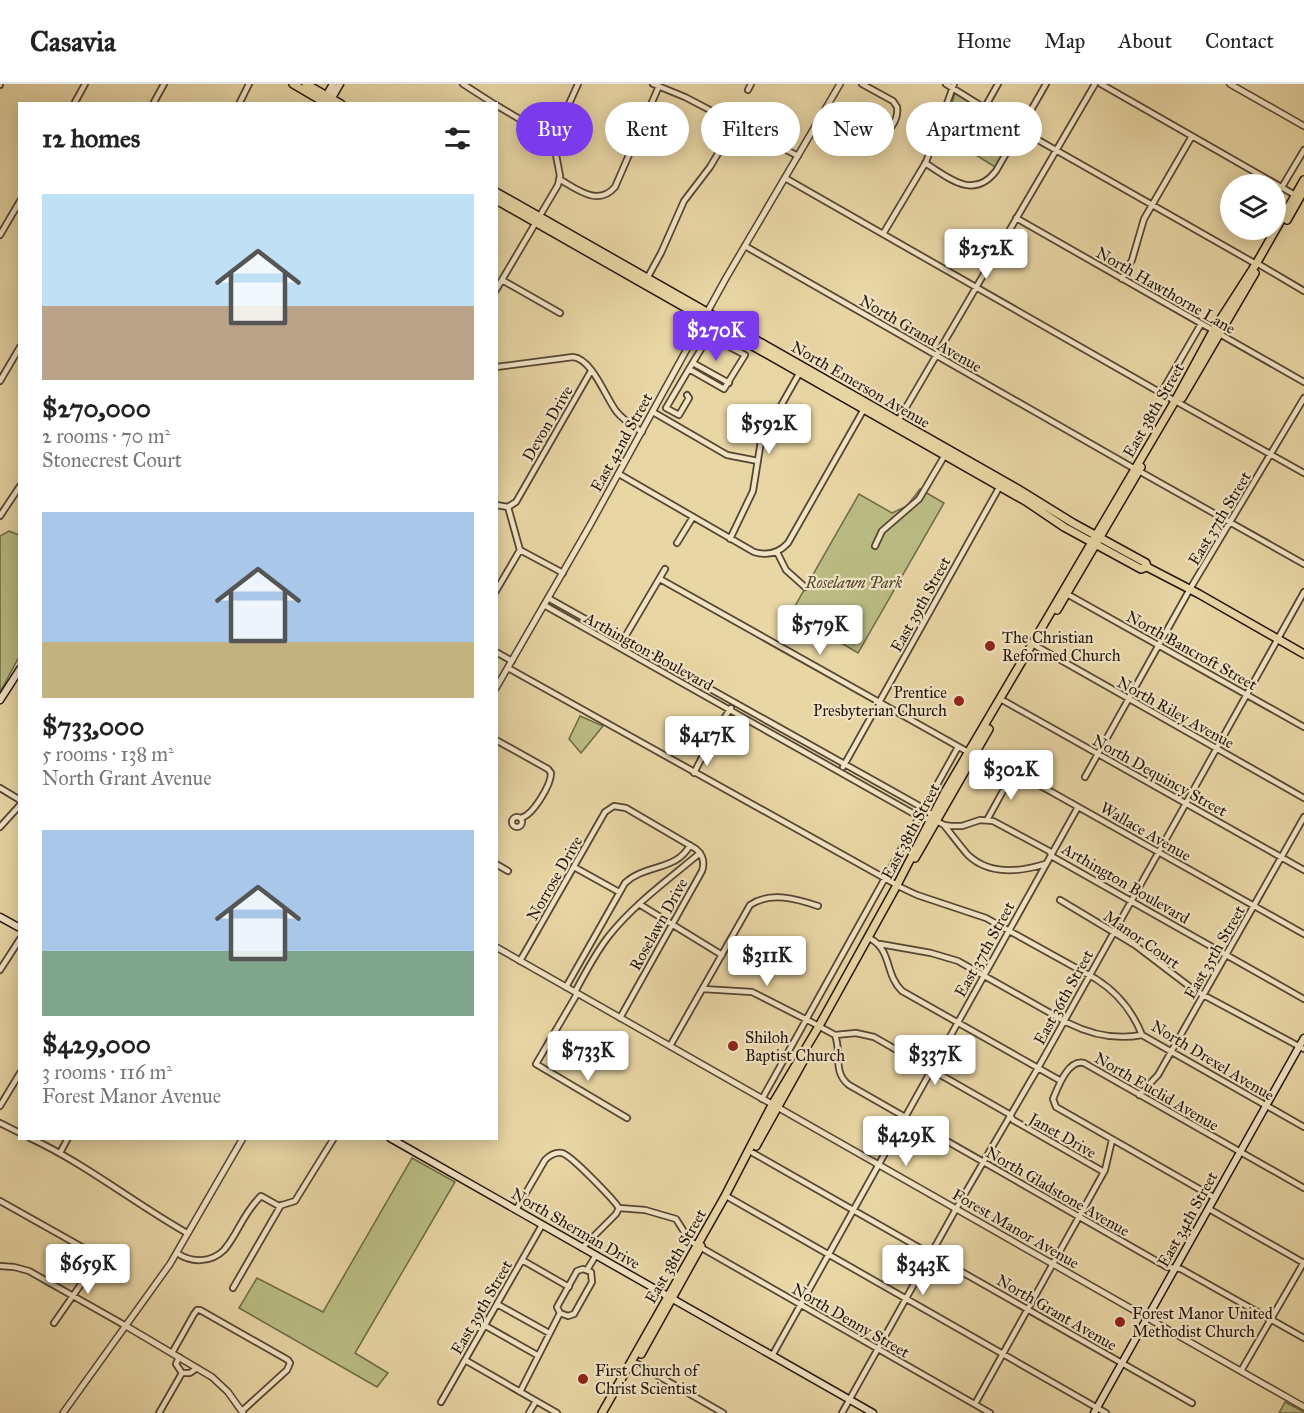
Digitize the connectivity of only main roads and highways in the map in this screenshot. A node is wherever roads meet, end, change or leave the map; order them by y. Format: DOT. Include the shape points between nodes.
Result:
graph roads {
  1 [pos="293,84"];
  2 [pos="306,84"];
  3 [pos="333,84"];
  4 [pos="340,84"];
  5 [pos="327,101"];
  6 [pos="1304,180"];
  7 [pos="1304,190"];
  8 [pos="498,193"];
  9 [pos="1300,198"];
  10 [pos="498,201"];
  11 [pos="537,219"];
  12 [pos="801,370"];
  13 [pos="896,424"];
  14 [pos="1096,540"];
  15 [pos="1304,654"];
  16 [pos="18,672"];
  17 [pos="0,700"];
  18 [pos="971,754"];
  19 [pos="898,886"];
  20 [pos="0,917"];
  21 [pos="18,927"];
  22 [pos="820,1027"];
  23 [pos="1304,1038"];
  24 [pos="1302,1048"];
  25 [pos="775,1106"];
  26 [pos="394,1140"];
  27 [pos="699,1246"];
  28 [pos="670,1297"];
  29 [pos="1095,1410"];
  30 [pos="602,1413"];
  31 [pos="607,1413"];
  32 [pos="873,1413"];
  1 -- 5 [label="main road"];
  2 -- 5 [label="main road"];
  3 -- 5 [label="main road"];
  4 -- 5 [label="main road"];
  6 -- 9 [label="main road, East 38th Street"];
  7 -- 9 [label="main road, East 38th Street"];
  8 -- 11 [label="main road, North Emerson Avenue"];
  9 -- 14 [label="main road, East 38th Street"];
  10 -- 11 [label="main road, North Emerson Avenue"];
  11 -- 12 [label="main road, North Emerson Avenue"];
  12 -- 13 [label="main road, North Emerson Avenue"];
  12 -- 13 [label="main road, North Emerson Avenue"];
  13 -- 14 [label="main road, North Emerson Avenue"];
  14 -- 15 [label="main road, North Emerson Avenue" via="1146,563"];
  14 -- 18 [label="main road, East 38th Street"];
  14 -- 18 [label="main road, East 38th Street"];
  16 -- 17 [label="main road"];
  18 -- 19 [label="main road, East 38th Street"];
  19 -- 22 [label="main road, East 38th Street"];
  19 -- 22 [label="main road, East 38th Street"];
  20 -- 21 [label="main road"];
  22 -- 25 [label="main road, East 38th Street"];
  23 -- 24 [label="main road, East 34th Street"];
  24 -- 29 [label="main road, East 34th Street"];
  25 -- 27 [label="main road, East 38th Street"];
  25 -- 27 [label="main road, East 38th Street" via="753,1153"];
  26 -- 28 [label="main road, North Sherman Drive"];
  27 -- 28 [label="main road, East 38th Street"];
  28 -- 30 [label="main road, East 38th Street"];
  28 -- 31 [label="main road, East 38th Street"];
  28 -- 32 [label="main road, North Sherman Drive"];
}
